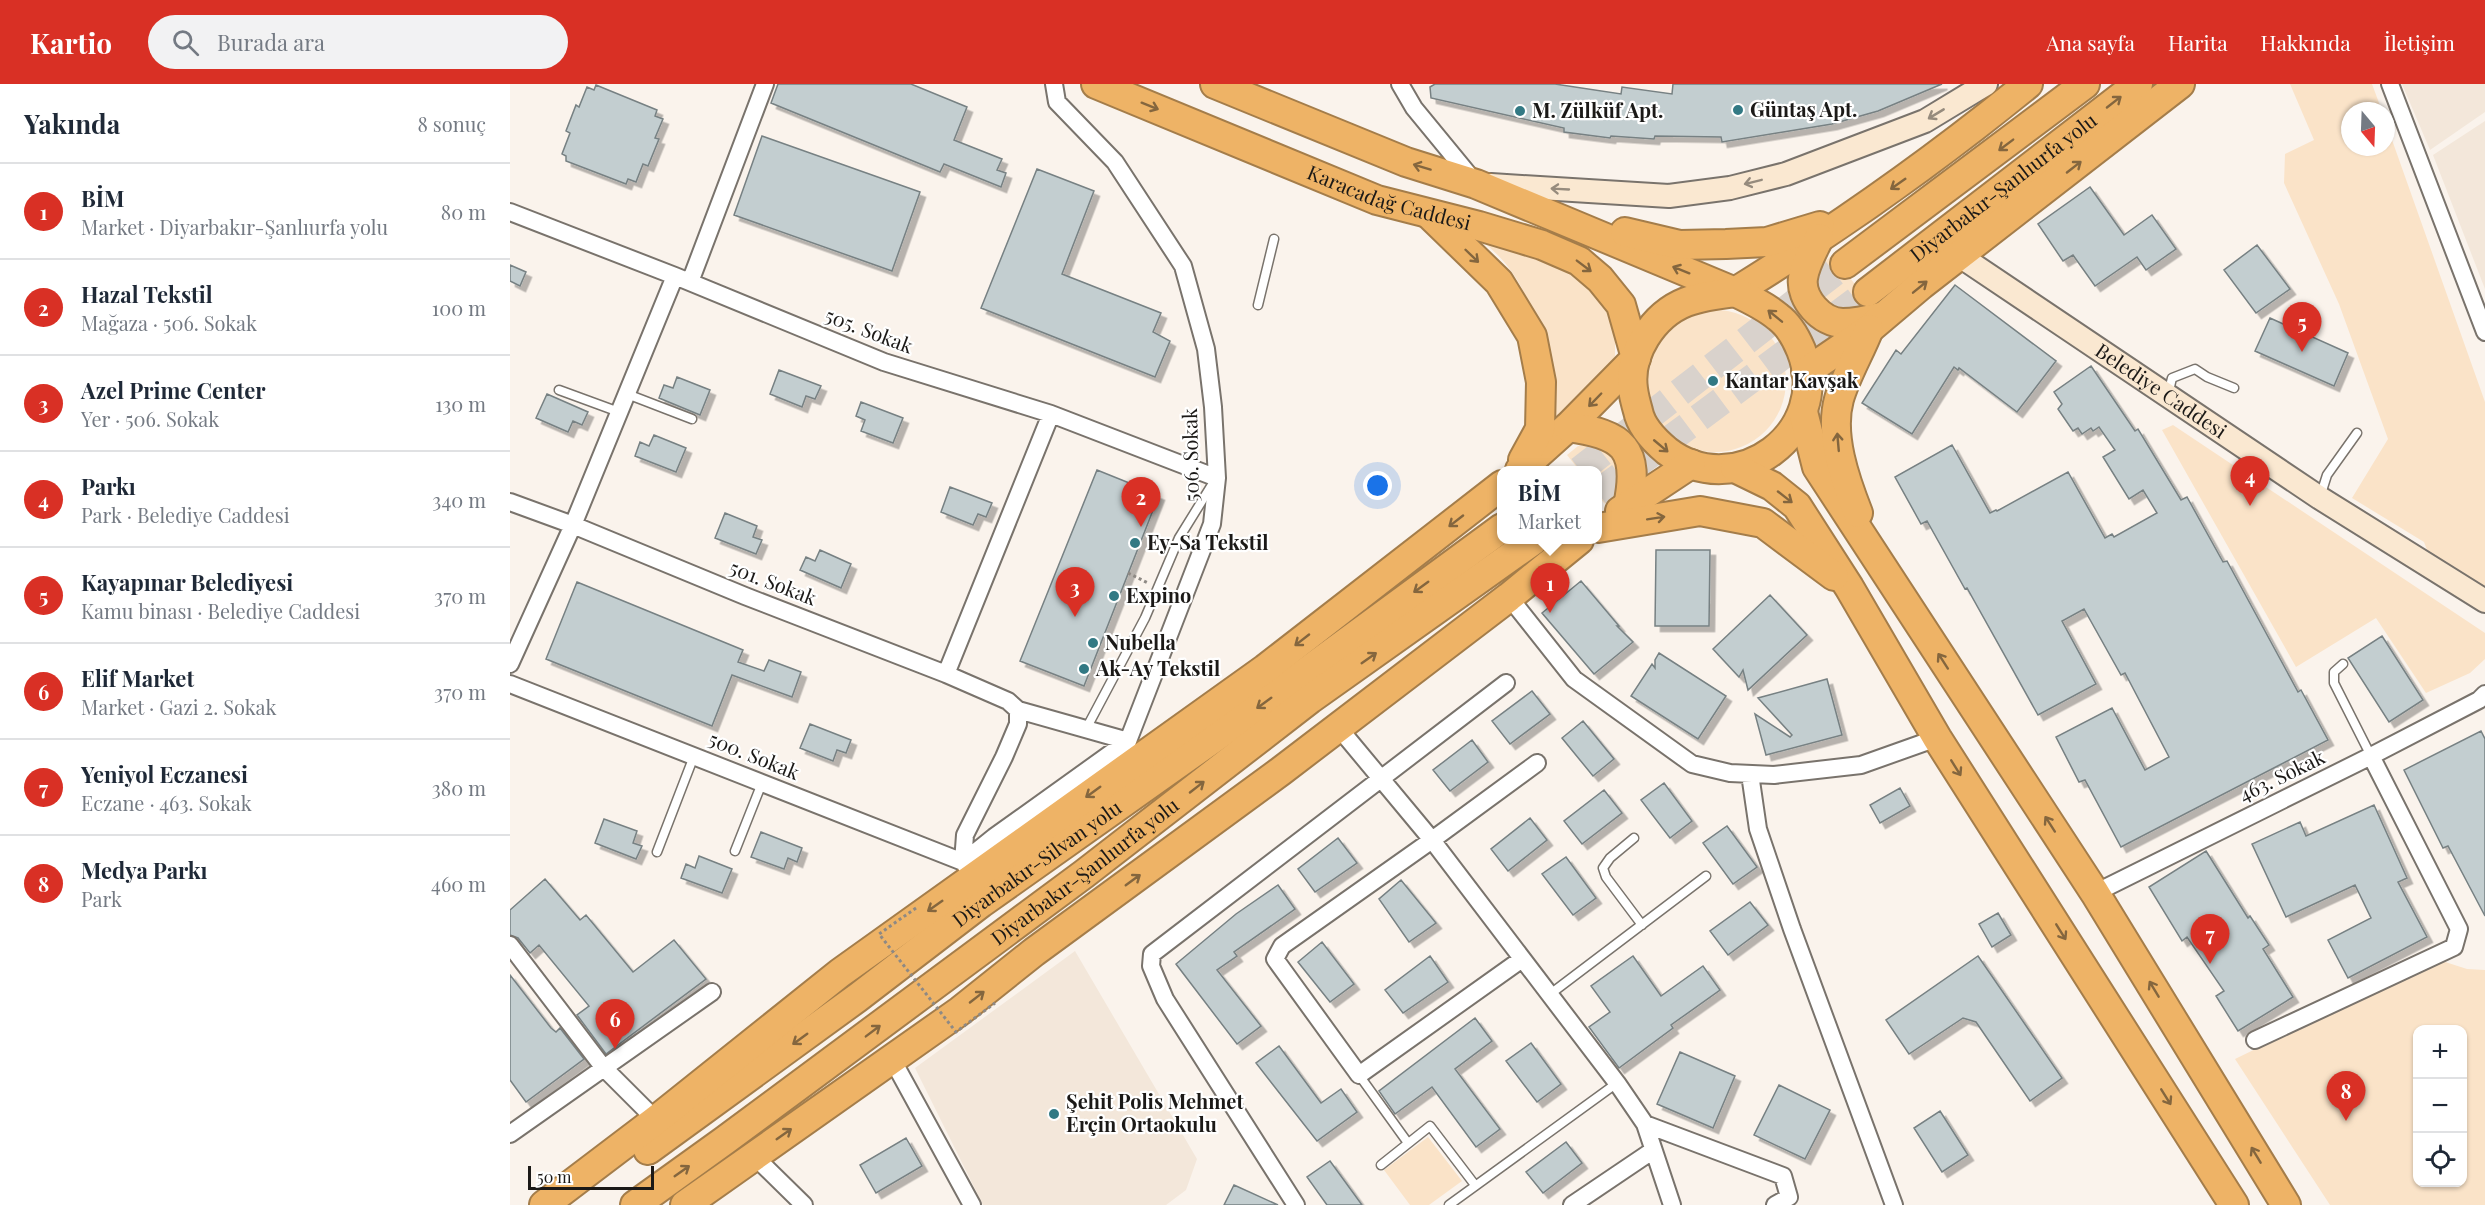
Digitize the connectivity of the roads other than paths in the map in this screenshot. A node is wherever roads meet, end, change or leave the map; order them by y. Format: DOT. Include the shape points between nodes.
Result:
graph roads {
  1 [pos="765,84"];
  2 [pos="1054,84"];
  3 [pos="1096,84"];
  4 [pos="1215,84"];
  5 [pos="1400,84"];
  6 [pos="1986,84"];
  7 [pos="2028,84"];
  8 [pos="2085,84"];
  9 [pos="2138,84"];
  10 [pos="2180,84"];
  11 [pos="2390,84"];
  12 [pos="1476,184"];
  13 [pos="1862,210"];
  14 [pos="510,212"];
  15 [pos="1430,215"];
  16 [pos="1563,222"];
  17 [pos="1819,238"];
  18 [pos="1274,239"];
  19 [pos="1960,256"];
  20 [pos="1845,264"];
  21 [pos="682,279"];
  22 [pos="1735,292"];
  23 [pos="1868,292"];
  24 [pos="1258,305"];
  25 [pos="1877,323"];
  26 [pos="2485,332"];
  27 [pos="1636,358"];
  28 [pos="1806,372"];
  29 [pos="2234,388"];
  30 [pos="559,390"];
  31 [pos="627,394"];
  32 [pos="2168,396"];
  33 [pos="1803,411"];
  34 [pos="619,412"];
  35 [pos="1051,414"];
  36 [pos="692,419"];
  37 [pos="1568,427"];
  38 [pos="2357,433"];
  39 [pos="1691,464"];
  40 [pos="1521,466"];
  41 [pos="1524,466"];
  42 [pos="1735,468"];
  43 [pos="1217,478"];
  44 [pos="1497,489"];
  45 [pos="2320,498"];
  46 [pos="510,502"];
  47 [pos="1628,506"];
  48 [pos="1602,523"];
  49 [pos="573,525"];
  50 [pos="1602,525"];
  51 [pos="1497,532"];
  52 [pos="1528,544"];
  53 [pos="1574,544"];
  54 [pos="1875,557"];
  55 [pos="1849,587"];
  56 [pos="1509,597"];
  57 [pos="2485,601"];
  58 [pos="510,664"];
  59 [pos="2343,664"];
  60 [pos="946,674"];
  61 [pos="1506,683"];
  62 [pos="510,684"];
  63 [pos="2485,694"];
  64 [pos="1018,710"];
  65 [pos="1338,727"];
  66 [pos="1086,729"];
  67 [pos="1937,738"];
  68 [pos="1128,741"];
  69 [pos="694,755"];
  70 [pos="2371,756"];
  71 [pos="1537,763"];
  72 [pos="1119,773"];
  73 [pos="1750,774"];
  74 [pos="1383,779"];
  75 [pos="762,783"];
  76 [pos="1634,838"];
  77 [pos="1432,840"];
  78 [pos="735,851"];
  79 [pos="657,852"];
  80 [pos="1084,874"];
  81 [pos="1706,876"];
  82 [pos="973,881"];
  83 [pos="2095,893"];
  84 [pos="1642,925"];
  85 [pos="510,945"];
  86 [pos="1522,959"];
  87 [pos="712,992"];
  88 [pos="1550,995"];
  89 [pos="2255,1040"];
  90 [pos="892,1059"];
  91 [pos="603,1067"];
  92 [pos="1359,1075"];
  93 [pos="1617,1083"];
  94 [pos="833,1100"];
  95 [pos="656,1120"];
  96 [pos="1645,1124"];
  97 [pos="510,1134"];
  98 [pos="1408,1143"];
  99 [pos="1652,1151"];
  100 [pos="753,1155"];
  101 [pos="1381,1165"];
  102 [pos="1474,1185"];
  103 [pos="544,1205"];
  104 [pos="577,1205"];
  105 [pos="634,1205"];
  106 [pos="685,1205"];
  107 [pos="804,1205"];
  108 [pos="972,1205"];
  109 [pos="1296,1205"];
  110 [pos="1449,1205"];
  111 [pos="1572,1205"];
  112 [pos="1672,1205"];
  113 [pos="1775,1205"];
  114 [pos="1894,1205"];
  115 [pos="2234,1205"];
  116 [pos="2286,1205"];
  1 -- 21 [label="street"];
  2 -- 43 [label="street, 506. Sokak" via="1057,102 1115,162 1183,266 1206,349"];
  3 -- 15 [label="highway, Karacadağ Caddesi, one-way" via="1377,200"];
  12 -- 4 [label="highway, Karacadağ Caddesi, one-way" via="1406,162"];
  5 -- 12 [label="street" via="1414,108"];
  6 -- 12 [label="street, one-way" via="1925,121 1786,174 1730,188 1669,196"];
  7 -- 13 [label="highway, one-way"];
  8 -- 20 [label="highway, Diyarbakır-Şanlıurfa yolu, one-way"];
  23 -- 9 [label="highway, Diyarbakır-Şanlıurfa yolu, one-way"];
  19 -- 10 [label="highway, one-way"];
  11 -- 26 [label="street"];
  12 -- 16 [label="highway, Karacadağ Caddesi"];
  13 -- 16 [label="highway" via="1808,231 1757,243 1680,245"];
  13 -- 17 [label="highway"];
  14 -- 21 [label="street, 505. Sokak"];
  15 -- 27 [label="highway, Karacadağ Caddesi, one-way" via="1542,245 1579,261 1621,305"];
  15 -- 40 [label="highway, one-way" via="1499,282 1532,336 1541,382 1540,429"];
  22 -- 16 [label="highway, Karacadağ Caddesi, one-way"];
  17 -- 22 [label="highway"];
  17 -- 25 [label="highway" via="1802,283 1808,300 1818,313 1840,324"];
  18 -- 24 [label="lane"];
  25 -- 19 [label="highway, one-way"];
  19 -- 32 [label="street, Belediye Caddesi"];
  21 -- 31 [label="street"];
  21 -- 35 [label="street, 505. Sokak" via="884,362"];
  22 -- 27 [label="highway" via="1684,302 1663,316 1646,335"];
  28 -- 22 [label="highway, one-way" via="1796,338 1780,318"];
  25 -- 28 [label="highway"];
  54 -- 25 [label="highway, one-way" via="1839,451 1836,421 1839,399"];
  27 -- 37 [label="highway, one-way"];
  27 -- 39 [label="highway, one-way" via="1632,387 1639,416 1654,441"];
  28 -- 33 [label="highway" via="1808,387"];
  29 -- 32 [label="lane" via="2195,369 2172,378"];
  30 -- 34 [label="lane"];
  31 -- 34 [label="street"];
  31 -- 36 [label="lane"];
  32 -- 45 [label="street, Belediye Caddesi"];
  33 -- 42 [label="highway" via="1792,432 1776,449"];
  33 -- 54 [label="highway" via="1817,467"];
  34 -- 49 [label="street"];
  35 -- 43 [label="street, 505. Sokak"];
  35 -- 60 [label="street"];
  37 -- 41 [label="highway"];
  37 -- 47 [label="highway" via="1595,430 1624,448 1631,459 1633,482"];
  38 -- 45 [label="lane" via="2327,475"];
  39 -- 42 [label="highway"];
  39 -- 47 [label="highway"];
  42 -- 55 [label="highway, one-way" via="1772,486 1797,506"];
  43 -- 66 [label="lane" via="1179,538 1145,618"];
  43 -- 68 [label="street, 506. Sokak" via="1212,524"];
  44 -- 72 [label="highway, one-way" via="1265,669"];
  45 -- 57 [label="street, Belediye Caddesi"];
  46 -- 49 [label="street, 501. Sokak"];
  47 -- 48 [label="highway"];
  49 -- 58 [label="street"];
  49 -- 60 [label="street, 501. Sokak"];
  50 -- 55 [label="highway, one-way" via="1700,511 1763,524"];
  51 -- 82 [label="highway, Diyarbakır-Silvan yolu, one-way" via="1265,702"];
  80 -- 52 [label="highway, Diyarbakır-Şanlıurfa yolu, one-way" via="1310,699"];
  53 -- 56 [label="highway"];
  83 -- 54 [label="highway, one-way"];
  55 -- 67 [label="highway"];
  56 -- 65 [label="highway"];
  56 -- 73 [label="street" via="1574,679 1692,764"];
  59 -- 70 [label="lane" via="2334,672 2334,684"];
  60 -- 64 [label="street, 501. Sokak" via="1008,701"];
  61 -- 74 [label="street"];
  62 -- 69 [label="street, 500. Sokak"];
  63 -- 70 [label="street, 463. Sokak"];
  64 -- 66 [label="street, 501. Sokak"];
  64 -- 82 [label="street" via="1018,724 965,835"];
  65 -- 74 [label="street"];
  90 -- 65 [label="highway, one-way"];
  66 -- 68 [label="street, 501. Sokak"];
  67 -- 73 [label="street" via="1861,765"];
  67 -- 115 [label="highway, one-way"];
  68 -- 72 [label="street, 506. Sokak"];
  68 -- 82 [label="street" via="994,837"];
  69 -- 75 [label="street, 500. Sokak"];
  69 -- 79 [label="lane"];
  70 -- 83 [label="street, 463. Sokak"];
  70 -- 89 [label="street" via="2459,929 2454,947"];
  71 -- 77 [label="street"];
  72 -- 82 [label="highway, one-way"];
  73 -- 114 [label="street" via="1758,829"];
  74 -- 77 [label="street"];
  74 -- 109 [label="street" via="1152,954 1151,966 1165,999"];
  75 -- 78 [label="lane"];
  75 -- 82 [label="street, 500. Sokak"];
  76 -- 84 [label="lane" via="1603,868"];
  77 -- 86 [label="street"];
  77 -- 92 [label="street" via="1282,946 1275,959"];
  80 -- 94 [label="highway"];
  105 -- 80 [label="highway, Diyarbakır-Şanlıurfa yolu, one-way"];
  81 -- 84 [label="lane"];
  82 -- 95 [label="highway" via="742,1051"];
  82 -- 104 [label="highway, Diyarbakır-Silvan yolu, one-way" via="857,999"];
  116 -- 83 [label="highway, one-way"];
  84 -- 88 [label="lane"];
  85 -- 91 [label="street"];
  86 -- 88 [label="street"];
  86 -- 92 [label="street"];
  87 -- 91 [label="street"];
  88 -- 93 [label="street"];
  90 -- 94 [label="highway"];
  90 -- 108 [label="street"];
  91 -- 95 [label="street"];
  91 -- 97 [label="street"];
  92 -- 98 [label="lane"];
  93 -- 96 [label="street"];
  93 -- 102 [label="lane"];
  100 -- 94 [label="highway, one-way"];
  95 -- 103 [label="highway"];
  96 -- 99 [label="street"];
  96 -- 113 [label="street" via="1783,1176 1789,1197"];
  98 -- 101 [label="lane"];
  98 -- 102 [label="lane" via="1430,1126"];
  99 -- 111 [label="street"];
  99 -- 112 [label="street"];
  100 -- 106 [label="highway"];
  100 -- 107 [label="street"];
  102 -- 110 [label="lane"];
}
